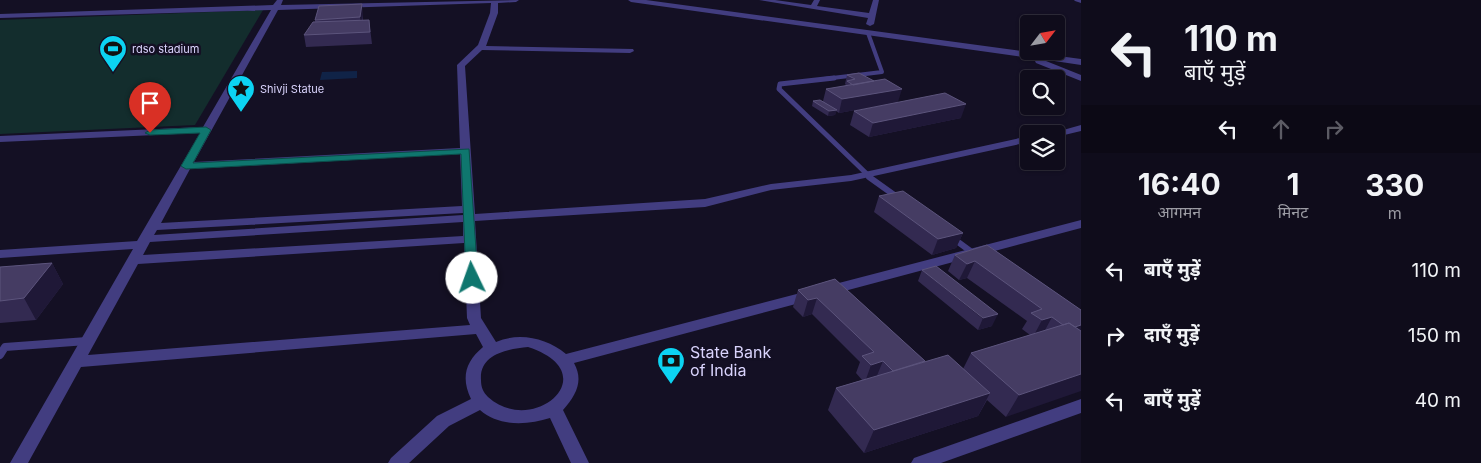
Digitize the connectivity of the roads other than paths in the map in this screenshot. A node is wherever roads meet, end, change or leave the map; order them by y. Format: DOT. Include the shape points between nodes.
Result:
graph roads {
  1 [pos="516,0"];
  2 [pos="631,0"];
  3 [pos="762,0"];
  4 [pos="817,0"];
  5 [pos="876,0"];
  6 [pos="1077,0"];
  7 [pos="495,1"];
  8 [pos="1081,1"];
  9 [pos="278,4"];
  10 [pos="813,8"];
  11 [pos="0,16"];
  12 [pos="872,16"];
  13 [pos="868,33"];
  14 [pos="480,48"];
  15 [pos="630,51"];
  16 [pos="1020,54"];
  17 [pos="1038,60"];
  18 [pos="1065,60"];
  19 [pos="1081,62"];
  20 [pos="1081,78"];
  21 [pos="1081,128"];
  22 [pos="206,130"];
  23 [pos="1065,132"];
  24 [pos="0,139"];
  25 [pos="1020,141"];
  26 [pos="466,151"];
  27 [pos="186,166"];
  28 [pos="867,175"];
  29 [pos="905,203"];
  30 [pos="469,214"];
  31 [pos="1081,224"];
  32 [pos="151,227"];
  33 [pos="950,236"];
  34 [pos="470,239"];
  35 [pos="143,242"];
  36 [pos="973,253"];
  37 [pos="0,254"];
  38 [pos="133,260"];
  39 [pos="480,329"];
  40 [pos="87,341"];
  41 [pos="3,347"];
  42 [pos="492,349"];
  43 [pos="0,355"];
  44 [pos="564,360"];
  45 [pos="76,362"];
  46 [pos="480,402"];
  47 [pos="1081,406"];
  48 [pos="554,409"];
  49 [pos="19,463"];
  50 [pos="397,463"];
  51 [pos="580,463"];
  52 [pos="920,463"];
  1 -- 7 [label="street"];
  2 -- 13 [label="street"];
  3 -- 10 [label="street"];
  4 -- 10 [label="street"];
  5 -- 12 [label="street"];
  6 -- 8 [label="street"];
  7 -- 9 [label="street"];
  7 -- 14 [label="street" via="494,13"];
  9 -- 11 [label="street"];
  9 -- 22 [label="street"];
  10 -- 12 [label="street"];
  12 -- 13 [label="street"];
  13 -- 16 [label="street"];
  13 -- 28 [label="lane" via="882,72 780,84 779,90"];
  14 -- 15 [label="street"];
  14 -- 26 [label="street" via="461,66"];
  17 -- 20 [label="street"];
  18 -- 19 [label="street"];
  21 -- 23 [label="street"];
  22 -- 24 [label="street"];
  22 -- 27 [label="street"];
  25 -- 28 [label="street"];
  26 -- 27 [label="street"];
  26 -- 30 [label="street"];
  27 -- 32 [label="street"];
  28 -- 29 [label="lane"];
  28 -- 30 [label="street" via="771,186 705,204"];
  30 -- 32 [label="street"];
  30 -- 34 [label="street"];
  30 -- 35 [label="street"];
  31 -- 36 [label="street"];
  32 -- 35 [label="street"];
  33 -- 36 [label="lane"];
  34 -- 38 [label="street"];
  34 -- 39 [label="street" via="474,318"];
  35 -- 37 [label="street"];
  35 -- 38 [label="street"];
  36 -- 44 [label="street"];
  38 -- 40 [label="street"];
  39 -- 42 [label="street"];
  39 -- 45 [label="street"];
  40 -- 41 [label="lane"];
  40 -- 45 [label="street"];
  41 -- 43 [label="lane"];
  42 -- 44 [label="street" via="528,342 548,347"];
  42 -- 46 [label="street" via="477,363 472,373 472,388"];
  44 -- 48 [label="street" via="571,369 572,382 568,394"];
  45 -- 49 [label="street"];
  46 -- 48 [label="street" via="499,414 515,418 537,416"];
  46 -- 50 [label="street" via="443,421"];
  47 -- 52 [label="street"];
  48 -- 51 [label="street"];
}
